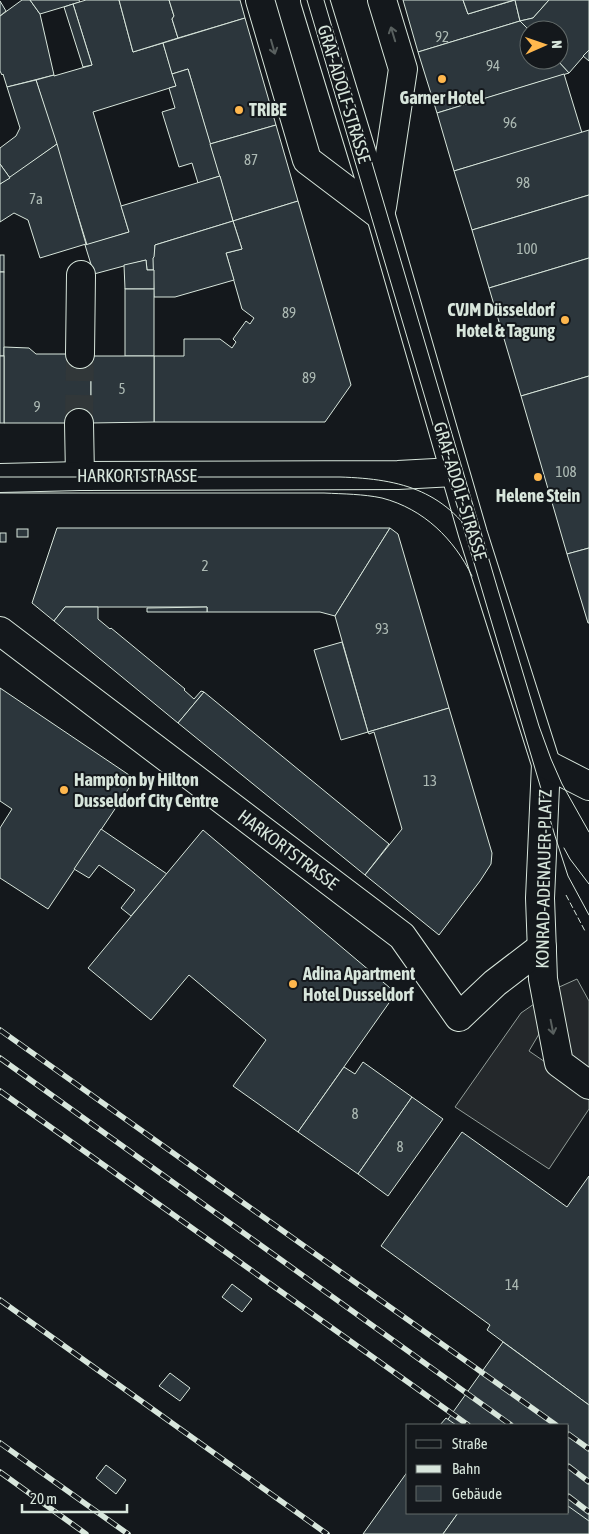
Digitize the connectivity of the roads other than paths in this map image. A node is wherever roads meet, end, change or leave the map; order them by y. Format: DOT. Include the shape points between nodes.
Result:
graph roads {
  1 [pos="260,0"];
  2 [pos="315,0"];
  3 [pos="382,0"];
  4 [pos="381,216"];
  5 [pos="81,275"];
  6 [pos="80,354"];
  7 [pos="79,423"];
  8 [pos="454,472"];
  9 [pos="80,476"];
  10 [pos="0,478"];
  11 [pos="0,631"];
  12 [pos="546,764"];
  13 [pos="589,786"];
  14 [pos="542,947"];
  15 [pos="589,1085"];
  1 -- 4 [label="street, GRAF-ADOLF-STRASSE, one-way" via="307,160"];
  2 -- 4 [label="street, GRAF-ADOLF-STRASSE"];
  4 -- 3 [label="street, GRAF-ADOLF-STRASSE, one-way" via="403,69"];
  4 -- 8 [label="street, GRAF-ADOLF-STRASSE"];
  5 -- 6 [label="street"];
  7 -- 9 [label="street"];
  8 -- 9 [label="street, HARKORTSTRASSE"];
  8 -- 12 [label="street, GRAF-ADOLF-STRASSE"];
  9 -- 10 [label="street, HARKORTSTRASSE"];
  11 -- 14 [label="street, HARKORTSTRASSE" via="402,936 459,1017 495,983"];
  12 -- 13 [label="street, KONRAD-ADENAUER-PLATZ"];
  12 -- 14 [label="street, KONRAD-ADENAUER-PLATZ" via="540,898"];
  14 -- 15 [label="street, KONRAD-ADENAUER-PLATZ, one-way" via="543,979 559,1063"];
}
